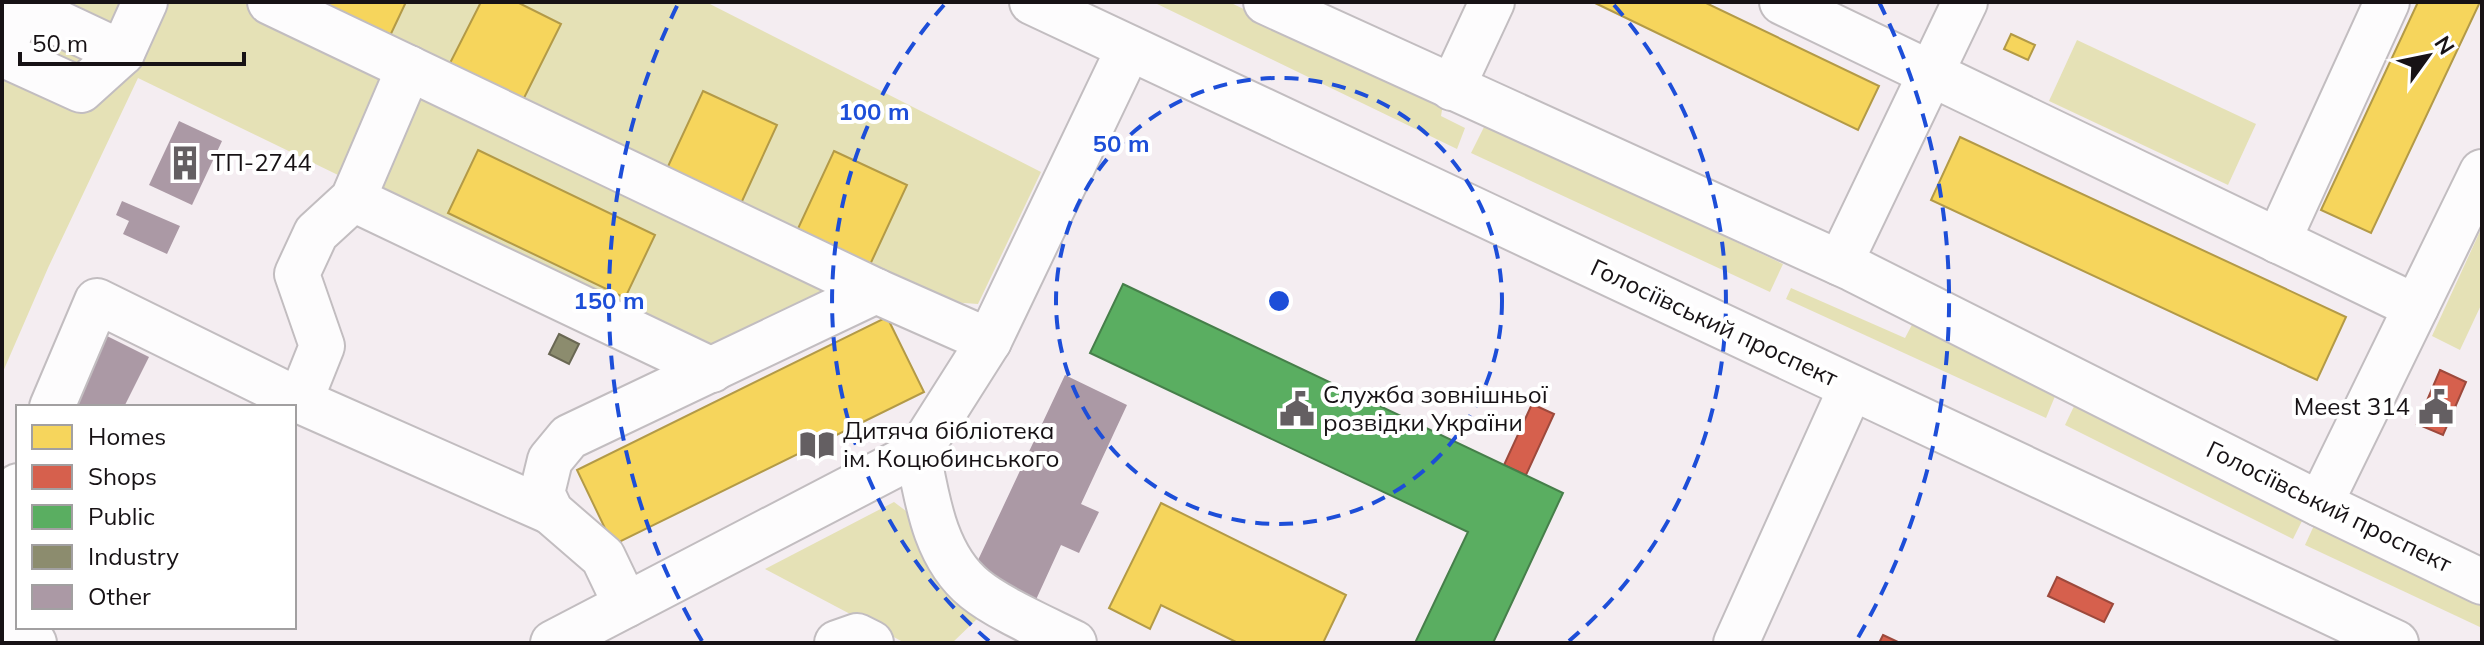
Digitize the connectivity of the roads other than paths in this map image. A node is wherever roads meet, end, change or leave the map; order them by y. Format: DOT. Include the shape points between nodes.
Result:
graph roads {
  1 [pos="145,2"];
  2 [pos="270,2"];
  3 [pos="1032,2"];
  4 [pos="1266,2"];
  5 [pos="1492,2"];
  6 [pos="1782,2"];
  7 [pos="1965,2"];
  8 [pos="2387,2"];
  9 [pos="18,4"];
  10 [pos="1129,48"];
  11 [pos="409,68"];
  12 [pos="1931,74"];
  13 [pos="1452,88"];
  14 [pos="2482,172"];
  15 [pos="353,199"];
  16 [pos="2278,241"];
  17 [pos="1840,263"];
  18 [pos="876,291"];
  19 [pos="2416,307"];
  20 [pos="989,341"];
  21 [pos="712,370"];
  22 [pos="1851,388"];
  23 [pos="300,401"];
  24 [pos="53,405"];
  25 [pos="918,453"];
  26 [pos="16,491"];
  27 [pos="2320,504"];
  28 [pos="551,512"];
  29 [pos="2482,582"];
  30 [pos="626,605"];
  31 [pos="2,629"];
  32 [pos="34,643"];
  33 [pos="553,643"];
  34 [pos="837,643"];
  35 [pos="871,643"];
  36 [pos="1074,643"];
  37 [pos="1736,643"];
  38 [pos="2396,643"];
  1 -- 9 [label="main road" via="122,53 81,90 6,57 2,50"];
  2 -- 11 [label="main road"];
  3 -- 10 [label="main road, Голосіївський проспект"];
  4 -- 13 [label="main road, Голосіївський проспект"];
  5 -- 13 [label="main road"];
  6 -- 12 [label="main road"];
  7 -- 12 [label="main road"];
  8 -- 16 [label="main road"];
  10 -- 20 [label="main road"];
  10 -- 22 [label="main road, Голосіївський проспект"];
  11 -- 15 [label="main road"];
  11 -- 18 [label="main road"];
  12 -- 16 [label="main road"];
  12 -- 17 [label="main road"];
  13 -- 17 [label="main road, Голосіївський проспект"];
  14 -- 19 [label="main road"];
  15 -- 21 [label="main road"];
  15 -- 23 [label="main road" via="316,233 297,274 322,346"];
  16 -- 19 [label="main road"];
  17 -- 27 [label="main road, Голосіївський проспект"];
  18 -- 20 [label="main road"];
  18 -- 21 [label="main road"];
  19 -- 27 [label="main road"];
  20 -- 25 [label="main road"];
  21 -- 28 [label="main road" via="569,437 550,460 542,493"];
  22 -- 37 [label="main road"];
  22 -- 38 [label="main road, Голосіївський проспект"];
  23 -- 24 [label="main road" via="97,301"];
  23 -- 28 [label="main road"];
  25 -- 30 [label="main road"];
  25 -- 36 [label="main road" via="929,510 945,551 974,589"];
  26 -- 31 [label="main road" via="3,522"];
  27 -- 29 [label="main road, Голосіївський проспект"];
  28 -- 30 [label="main road" via="603,557"];
  30 -- 33 [label="main road"];
  31 -- 32 [label="main road"];
  34 -- 35 [label="main road" via="857,636"];
}
